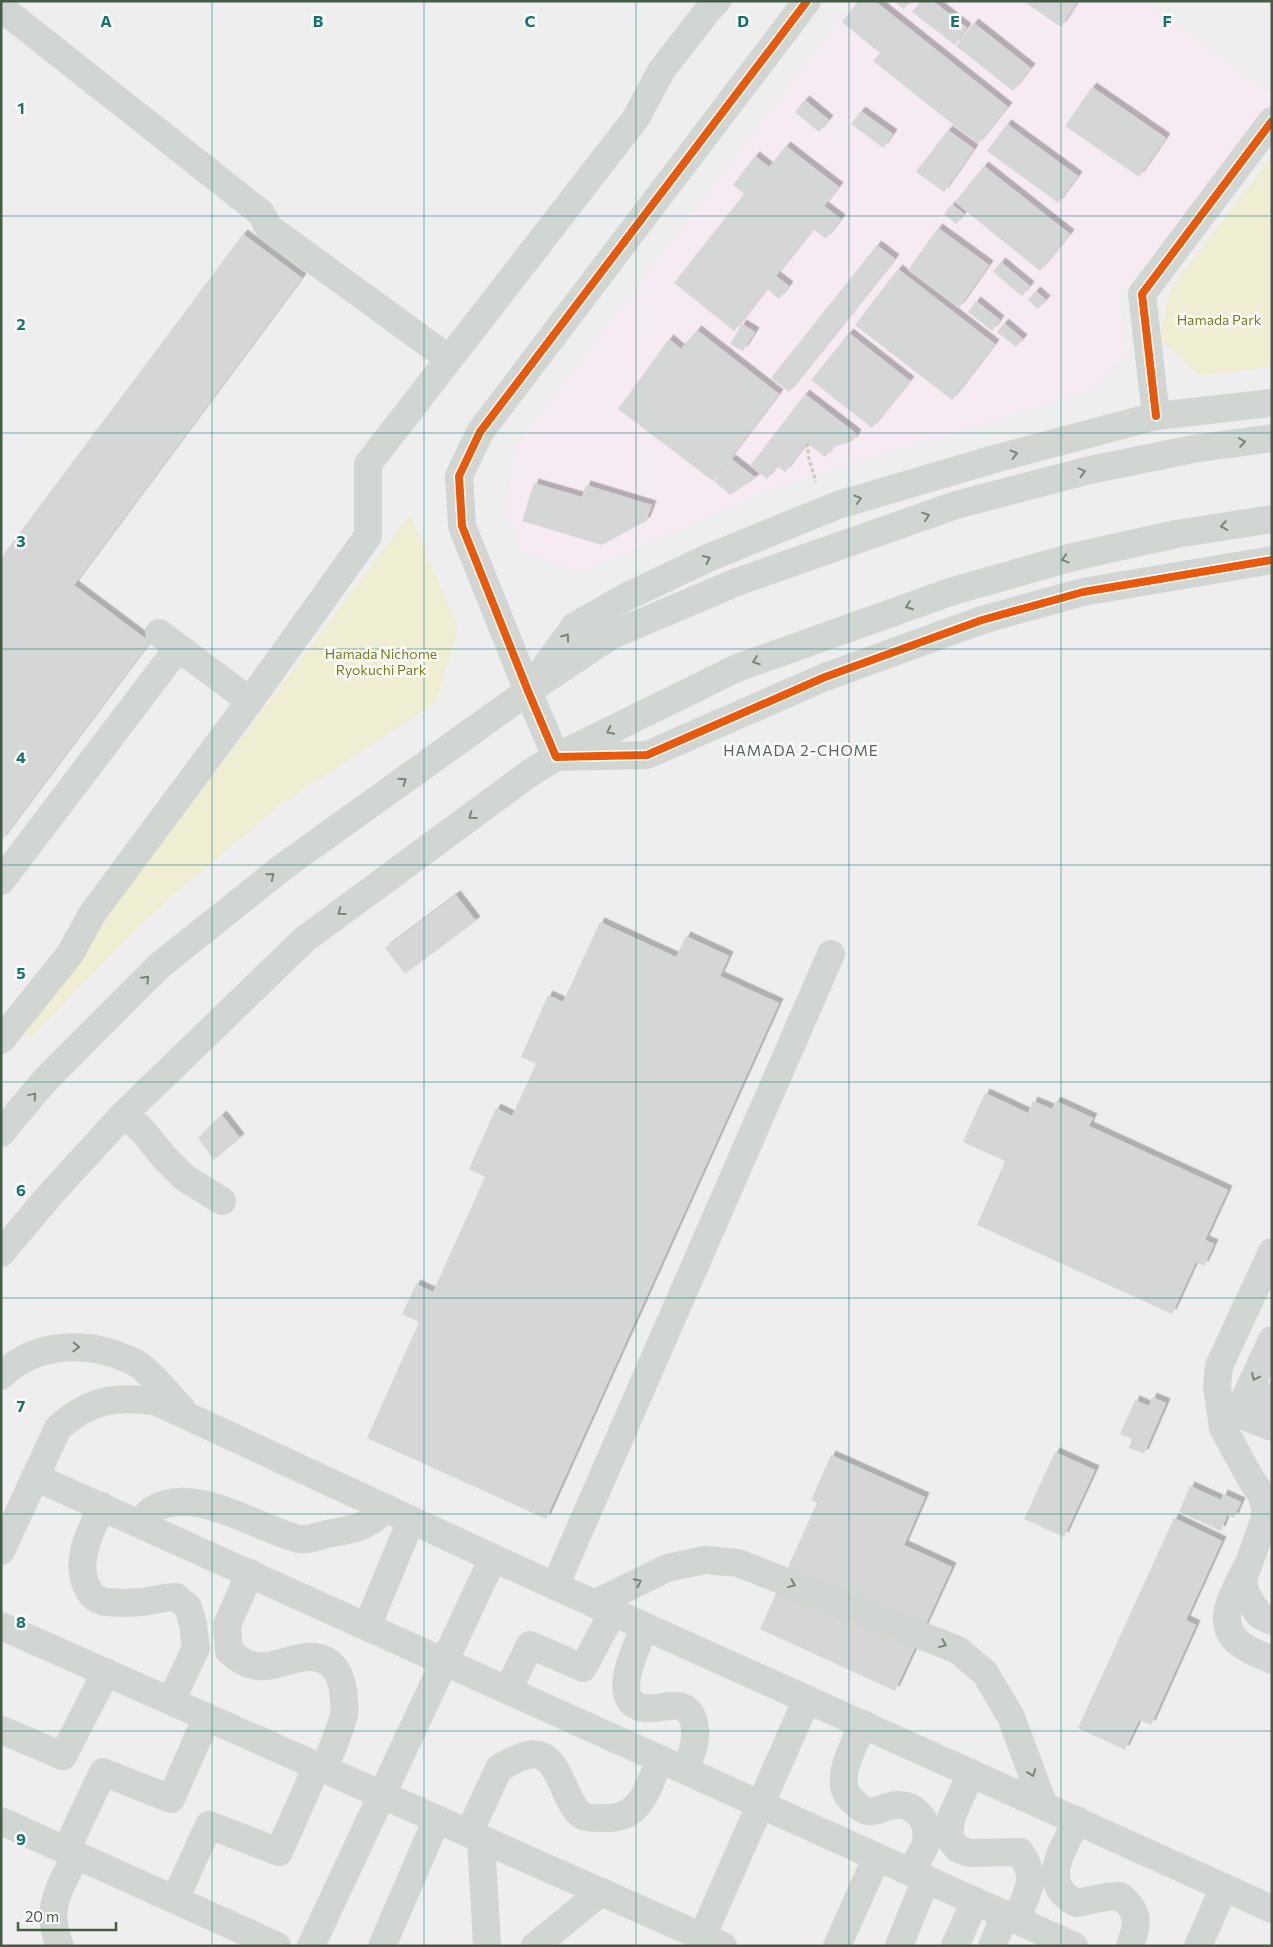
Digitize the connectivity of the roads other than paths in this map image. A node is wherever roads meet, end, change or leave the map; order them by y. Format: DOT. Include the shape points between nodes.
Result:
graph roads {
  1 [pos="717,1"];
  2 [pos="807,1"];
  3 [pos="5,8"];
  4 [pos="1272,121"];
  5 [pos="448,358"];
  6 [pos="1272,403"];
  7 [pos="1156,416"];
  8 [pos="1272,438"];
  9 [pos="1272,519"];
  10 [pos="1272,560"];
  11 [pos="528,691"];
  12 [pos="250,701"];
  13 [pos="556,757"];
  14 [pos="1,881"];
  15 [pos="831,954"];
  16 [pos="1,1040"];
  17 [pos="124,1114"];
  18 [pos="1,1133"];
  19 [pos="222,1201"];
  20 [pos="1272,1252"];
  21 [pos="1,1253"];
  22 [pos="1272,1340"];
  23 [pos="47,1349"];
  24 [pos="1,1357"];
  25 [pos="1,1376"];
  26 [pos="1272,1396"];
  27 [pos="188,1416"];
  28 [pos="1247,1417"];
  29 [pos="36,1477"];
  30 [pos="102,1506"];
  31 [pos="386,1508"];
  32 [pos="411,1520"];
  33 [pos="138,1523"];
  34 [pos="1,1551"];
  35 [pos="493,1558"];
  36 [pos="1246,1567"];
  37 [pos="250,1574"];
  38 [pos="555,1586"];
  39 [pos="603,1608"];
  40 [pos="1272,1621"];
  41 [pos="1,1626"];
  42 [pos="367,1626"];
  43 [pos="645,1627"];
  44 [pos="1272,1660"];
  45 [pos="444,1661"];
  46 [pos="106,1672"];
  47 [pos="508,1690"];
  48 [pos="807,1699"];
  49 [pos="171,1701"];
  50 [pos="207,1717"];
  51 [pos="863,1724"];
  52 [pos="1,1730"];
  53 [pos="672,1764"];
  54 [pos="321,1767"];
  55 [pos="971,1773"];
  56 [pos="382,1795"];
  57 [pos="761,1804"];
  58 [pos="1044,1806"];
  59 [pos="437,1819"];
  60 [pos="1077,1820"];
  61 [pos="1,1821"];
  62 [pos="475,1836"];
  63 [pos="71,1852"];
  64 [pos="878,1857"];
  65 [pos="918,1876"];
  66 [pos="1224,1887"];
  67 [pos="601,1892"];
  68 [pos="175,1899"];
  69 [pos="975,1901"];
  70 [pos="1272,1909"];
  71 [pos="1010,1917"];
  72 [pos="1058,1942"];
  73 [pos="708,1943"];
  74 [pos="60,1946"];
  75 [pos="277,1946"];
  76 [pos="311,1946"];
  77 [pos="382,1946"];
  78 [pos="488,1946"];
  79 [pos="535,1946"];
  80 [pos="837,1946"];
  81 [pos="900,1946"];
  82 [pos="955,1946"];
  83 [pos="992,1946"];
  84 [pos="1130,1946"];
  85 [pos="1198,1946"];
  1 -- 5 [label="street" via="661,71 636,118"];
  2 -- 11 [label="street" via="480,432 459,476 462,526"];
  3 -- 5 [label="street" via="261,213 268,227"];
  4 -- 7 [label="street" via="1142,294"];
  5 -- 12 [label="street" via="368,464 368,536"];
  6 -- 7 [label="street"];
  11 -- 7 [label="street, one-way" via="574,626 708,558 838,505"];
  11 -- 8 [label="street, one-way" via="612,635 737,582 956,505 1090,470 1193,449"];
  9 -- 13 [label="street, one-way" via="1176,534 1073,557 952,591 737,668"];
  10 -- 13 [label="street" via="1083,592 982,620 825,677 647,755"];
  11 -- 13 [label="street"];
  18 -- 11 [label="street, one-way" via="46,1080 159,966 283,867"];
  12 -- 14 [label="street" via="169,641"];
  12 -- 16 [label="street" via="92,914 70,954"];
  13 -- 17 [label="street, one-way" via="305,939"];
  15 -- 38 [label="street"];
  17 -- 19 [label="street" via="185,1178"];
  17 -- 21 [label="street"];
  20 -- 28 [label="street" via="1219,1366 1218,1386"];
  22 -- 28 [label="street, one-way"];
  23 -- 24 [label="street" via="23,1350"];
  23 -- 25 [label="street" via="26,1356"];
  23 -- 27 [label="street, one-way" via="73,1346 100,1349 136,1363"];
  26 -- 28 [label="street"];
  27 -- 29 [label="street" via="155,1401 139,1399 106,1400 90,1406 71,1416 58,1428"];
  27 -- 31 [label="street"];
  28 -- 36 [label="street" via="1223,1428 1261,1494 1265,1508 1265,1518"];
  29 -- 30 [label="street"];
  29 -- 34 [label="street"];
  30 -- 33 [label="street"];
  30 -- 49 [label="street" via="88,1536 82,1569 91,1596 104,1602 142,1602 176,1597 188,1607 196,1648"];
  31 -- 32 [label="street"];
  31 -- 33 [label="street" via="375,1520 352,1530 300,1540 215,1507 192,1502 172,1503 153,1510"];
  32 -- 35 [label="street"];
  32 -- 42 [label="street"];
  33 -- 37 [label="street"];
  35 -- 38 [label="street"];
  35 -- 45 [label="street"];
  36 -- 40 [label="street" via="1243,1580 1246,1594 1259,1615"];
  36 -- 44 [label="street" via="1228,1609 1228,1628 1243,1646"];
  37 -- 42 [label="street"];
  37 -- 54 [label="street" via="228,1625 229,1651 251,1665 269,1667 309,1657 324,1660 337,1669 343,1685 345,1713"];
  38 -- 39 [label="street"];
  39 -- 43 [label="street"];
  39 -- 47 [label="street" via="583,1668 530,1646"];
  39 -- 58 [label="street, one-way" via="667,1568 705,1560 738,1563 958,1650 985,1673 1011,1717"];
  41 -- 46 [label="street"];
  42 -- 45 [label="street"];
  43 -- 48 [label="street"];
  43 -- 53 [label="street" via="625,1683 635,1705 654,1709 679,1706 692,1715 696,1737 693,1750"];
  45 -- 47 [label="street"];
  45 -- 56 [label="street"];
  46 -- 49 [label="street"];
  46 -- 52 [label="street" via="63,1756"];
  47 -- 53 [label="street"];
  48 -- 51 [label="street"];
  48 -- 57 [label="street"];
  49 -- 50 [label="street"];
  50 -- 54 [label="street"];
  50 -- 63 [label="street" via="171,1799 103,1772"];
  51 -- 55 [label="street"];
  51 -- 65 [label="street" via="844,1772 849,1799 868,1811 894,1805 907,1805 917,1810 924,1821 925,1844"];
  53 -- 57 [label="street"];
  53 -- 62 [label="street" via="631,1813 621,1818 608,1818 584,1816 578,1811 548,1760 540,1755 514,1760 499,1768"];
  54 -- 56 [label="street"];
  54 -- 68 [label="street" via="280,1852 209,1825"];
  55 -- 58 [label="street"];
  55 -- 71 [label="street" via="951,1818 948,1838 958,1850 970,1853 1020,1852 1031,1878 1028,1891"];
  56 -- 59 [label="street"];
  56 -- 76 [label="street"];
  57 -- 64 [label="street"];
  57 -- 73 [label="street"];
  58 -- 60 [label="street"];
  59 -- 62 [label="street"];
  59 -- 77 [label="street"];
  60 -- 66 [label="street"];
  60 -- 84 [label="street" via="1056,1870 1058,1890 1076,1903 1120,1896 1135,1917 1136,1927"];
  61 -- 63 [label="street"];
  62 -- 67 [label="street"];
  62 -- 78 [label="street"];
  63 -- 68 [label="street"];
  63 -- 74 [label="street" via="53,1910 53,1929"];
  64 -- 65 [label="street"];
  64 -- 80 [label="street"];
  65 -- 69 [label="street"];
  65 -- 81 [label="street"];
  66 -- 70 [label="street"];
  66 -- 85 [label="street"];
  67 -- 73 [label="street"];
  67 -- 79 [label="street"];
  68 -- 75 [label="street"];
  69 -- 71 [label="street"];
  69 -- 82 [label="street"];
  71 -- 72 [label="street"];
  71 -- 83 [label="street"];
}
